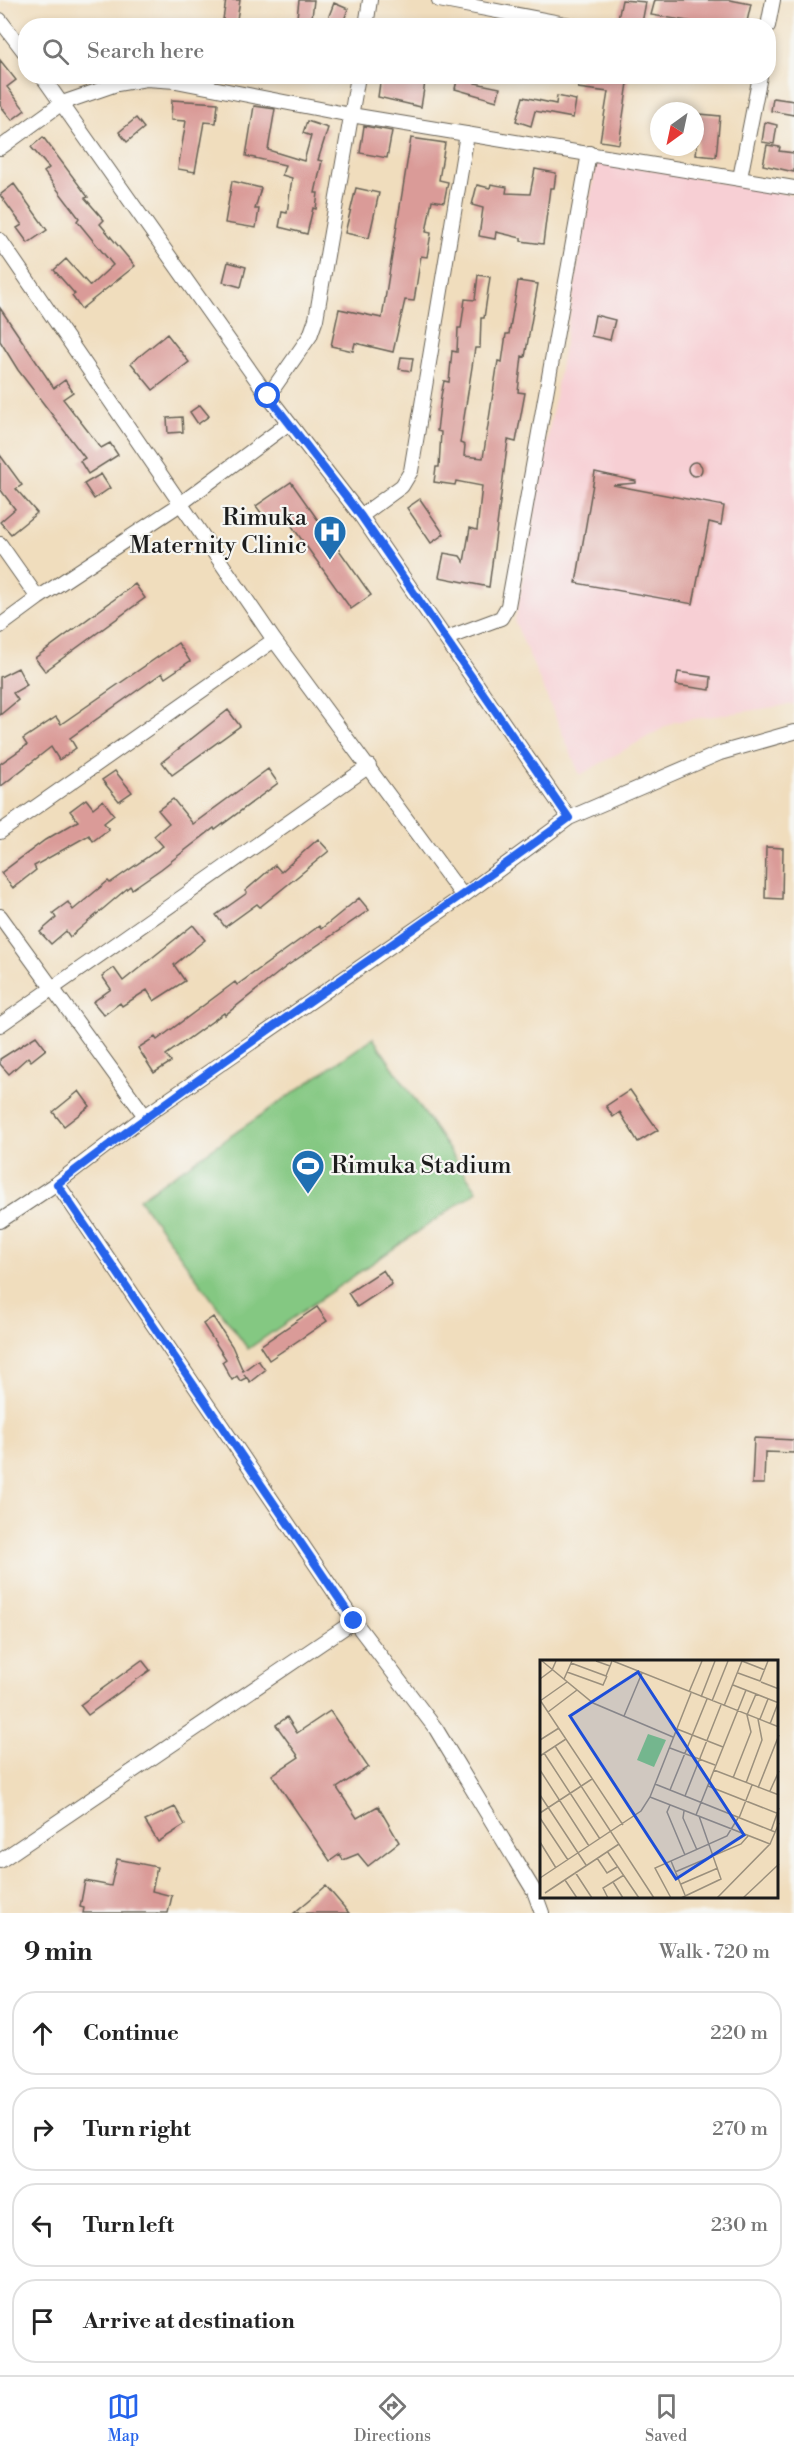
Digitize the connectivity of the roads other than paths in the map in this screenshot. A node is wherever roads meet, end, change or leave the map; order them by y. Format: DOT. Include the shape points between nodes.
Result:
graph roads {
  1 [pos="370,0"];
  2 [pos="439,0"];
  3 [pos="773,0"];
  4 [pos="367,18"];
  5 [pos="534,18"];
  6 [pos="770,18"];
  7 [pos="0,20"];
  8 [pos="18,44"];
  9 [pos="48,84"];
  10 [pos="117,84"];
  11 [pos="191,84"];
  12 [pos="357,84"];
  13 [pos="758,84"];
  14 [pos="62,103"];
  15 [pos="351,115"];
  16 [pos="467,134"];
  17 [pos="0,148"];
  18 [pos="589,153"];
  19 [pos="740,178"];
  20 [pos="794,188"];
  21 [pos="0,240"];
  22 [pos="268,396"];
  23 [pos="289,423"];
  24 [pos="179,505"];
  25 [pos="361,516"];
  26 [pos="0,544"];
  27 [pos="38,598"];
  28 [pos="0,626"];
  29 [pos="447,638"];
  30 [pos="274,640"];
  31 [pos="794,732"];
  32 [pos="369,766"];
  33 [pos="569,818"];
  34 [pos="0,832"];
  35 [pos="463,896"];
  36 [pos="0,916"];
  37 [pos="52,988"];
  38 [pos="0,1025"];
  39 [pos="145,1116"];
  40 [pos="57,1184"];
  41 [pos="0,1221"];
  42 [pos="354,1621"];
  43 [pos="0,1861"];
  44 [pos="543,1913"];
  1 -- 4 [label="street"];
  2 -- 5 [label="street"];
  3 -- 6 [label="street"];
  7 -- 8 [label="street"];
  9 -- 14 [label="street"];
  10 -- 14 [label="street"];
  11 -- 15 [label="street"];
  12 -- 15 [label="street"];
  13 -- 19 [label="street"];
  14 -- 17 [label="street"];
  14 -- 22 [label="street"];
  15 -- 16 [label="street"];
  15 -- 22 [label="street" via="316,320 310,336"];
  16 -- 18 [label="street"];
  16 -- 25 [label="street" via="411,471 402,486"];
  18 -- 19 [label="street"];
  18 -- 29 [label="street" via="508,606 501,618"];
  19 -- 20 [label="street"];
  21 -- 24 [label="street"];
  22 -- 23 [label="street"];
  23 -- 24 [label="street"];
  23 -- 25 [label="street"];
  24 -- 27 [label="street"];
  24 -- 30 [label="street"];
  25 -- 29 [label="street"];
  26 -- 27 [label="street"];
  27 -- 28 [label="street"];
  29 -- 33 [label="street"];
  30 -- 32 [label="street"];
  30 -- 34 [label="street"];
  31 -- 33 [label="street" via="720,753"];
  32 -- 35 [label="street"];
  32 -- 37 [label="street"];
  33 -- 35 [label="street"];
  35 -- 39 [label="street"];
  36 -- 37 [label="street"];
  37 -- 38 [label="street"];
  37 -- 39 [label="street"];
  39 -- 40 [label="street"];
  40 -- 41 [label="street"];
  40 -- 42 [label="street"];
  42 -- 43 [label="street"];
  42 -- 44 [label="street" via="436,1729 534,1891"];
}
